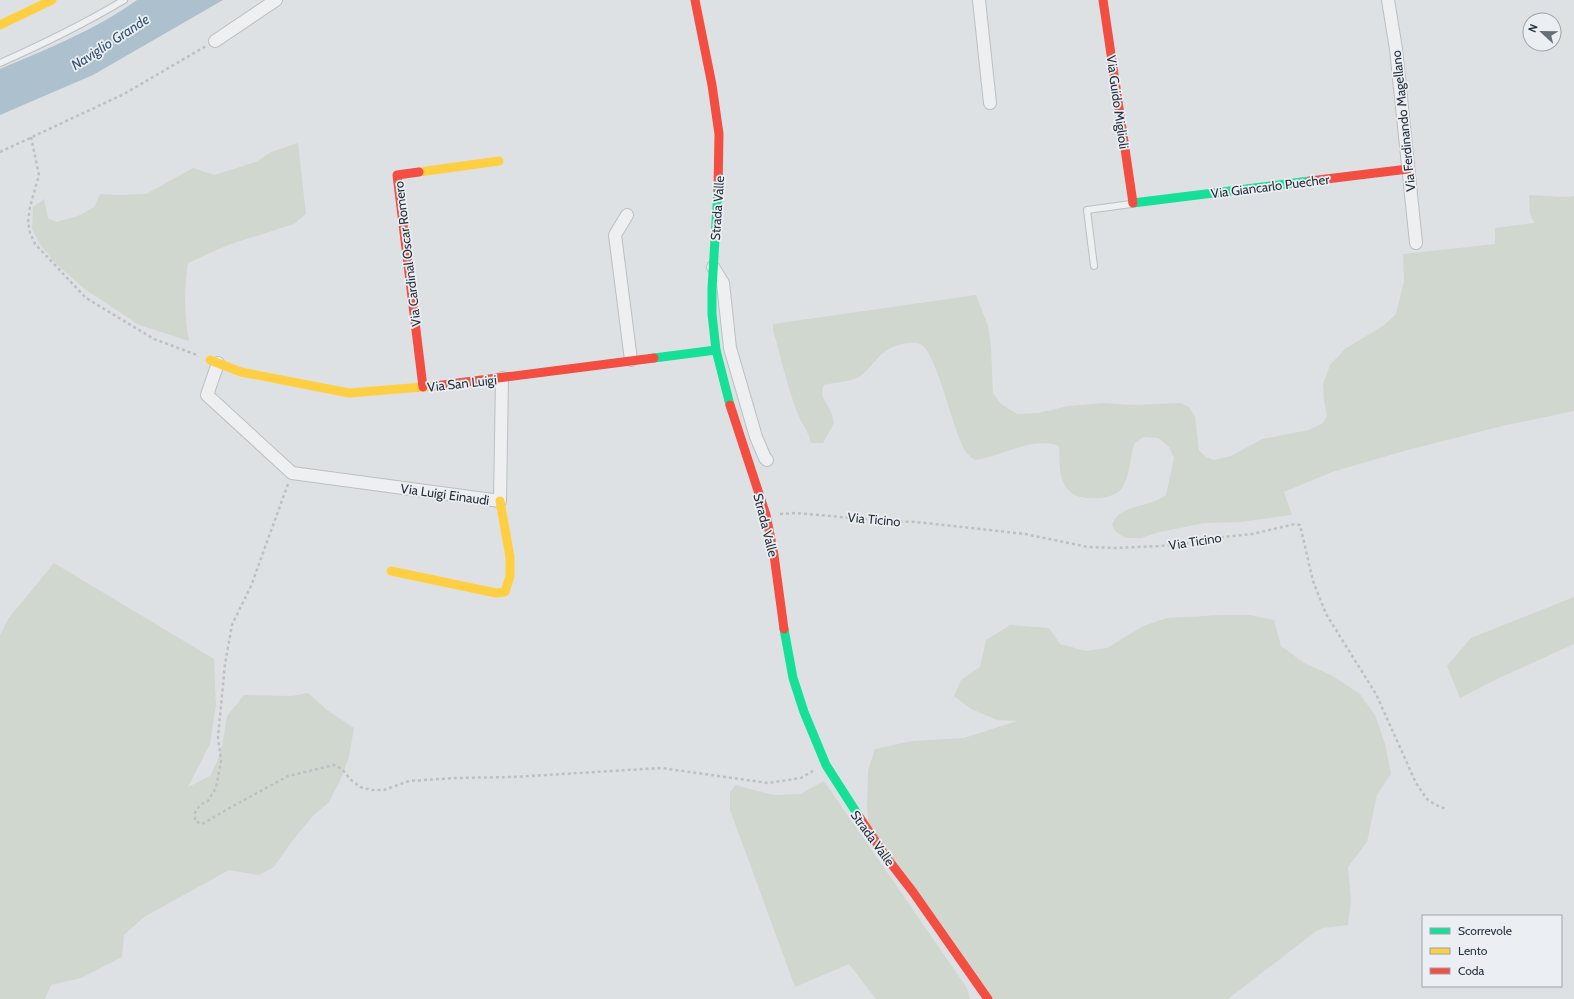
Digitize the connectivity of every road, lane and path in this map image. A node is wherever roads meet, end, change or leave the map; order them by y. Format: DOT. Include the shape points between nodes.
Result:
graph roads {
  1 [pos="52,0"];
  2 [pos="124,0"];
  3 [pos="276,0"];
  4 [pos="695,0"];
  5 [pos="979,0"];
  6 [pos="1103,0"];
  7 [pos="1388,0"];
  8 [pos="0,25"];
  9 [pos="215,41"];
  10 [pos="0,63"];
  11 [pos="990,103"];
  12 [pos="31,137"];
  13 [pos="0,152"];
  14 [pos="499,161"];
  15 [pos="1408,169"];
  16 [pos="1133,204"];
  17 [pos="627,215"];
  18 [pos="1416,243"];
  19 [pos="1094,266"];
  20 [pos="713,267"];
  21 [pos="716,350"];
  22 [pos="631,360"];
  23 [pos="214,362"];
  24 [pos="502,378"];
  25 [pos="423,387"];
  26 [pos="767,460"];
  27 [pos="292,473"];
  28 [pos="500,501"];
  29 [pos="766,515"];
  30 [pos="391,571"];
  31 [pos="826,765"];
  32 [pos="1446,808"];
  33 [pos="988,999"];
  1 -- 8 [label="street"];
  2 -- 10 [label="lane" via="48,42"];
  3 -- 9 [label="street"];
  4 -- 20 [label="street, Strada Valle" via="719,134 720,174"];
  5 -- 11 [label="street"];
  6 -- 16 [label="street, Via Guido Miglioli"];
  7 -- 15 [label="street, Via Ferdinando Magellano" via="1396,49"];
  9 -- 12 [label="path" via="124,94"];
  12 -- 13 [label="path"];
  12 -- 23 [label="path" via="39,175 28,222 35,244 86,298 154,338"];
  14 -- 25 [label="street, Via Cardinal Oscar Romero" via="397,174"];
  15 -- 16 [label="street, Via Giancarlo Puecher"];
  15 -- 18 [label="street, Via Ferdinando Magellano"];
  16 -- 19 [label="lane" via="1087,210"];
  17 -- 22 [label="street" via="615,235"];
  20 -- 21 [label="street, Strada Valle" via="712,314"];
  20 -- 26 [label="street" via="723,282 730,348 743,397 756,437"];
  21 -- 22 [label="street, Via San Luigi"];
  21 -- 29 [label="street, Strada Valle" via="730,406"];
  22 -- 24 [label="street, Via San Luigi"];
  23 -- 25 [label="street, Via San Luigi" via="241,372 349,393"];
  23 -- 27 [label="street" via="207,396"];
  24 -- 25 [label="street, Via San Luigi"];
  24 -- 28 [label="street, Via Luigi Einaudi"];
  27 -- 28 [label="street, Via Luigi Einaudi"];
  27 -- 31 [label="path" via="251,586 232,624 225,664 218,737 221,761 216,788 208,800 200,805 195,813 195,821 202,824 288,776 334,765 360,787 384,790 409,781 661,768 768,784 800,778"];
  28 -- 30 [label="street" via="510,557 510,576 505,592 496,593"];
  29 -- 31 [label="street, Strada Valle" via="793,678"];
  29 -- 32 [label="path, Via Ticino" via="796,513 950,525 1025,534 1088,547 1116,548 1180,545 1300,524 1313,581 1326,614 1376,694 1416,783 1427,799"];
  31 -- 33 [label="street, Strada Valle" via="848,803"];
}
